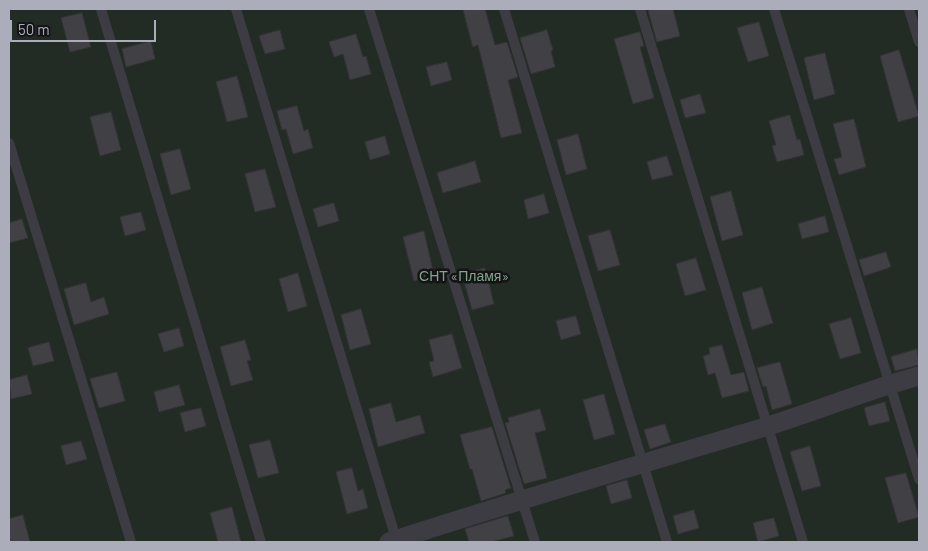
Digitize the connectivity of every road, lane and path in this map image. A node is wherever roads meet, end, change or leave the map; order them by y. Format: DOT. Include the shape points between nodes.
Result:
graph roads {
  1 [pos="101,9"];
  2 [pos="236,9"];
  3 [pos="369,9"];
  4 [pos="504,9"];
  5 [pos="640,9"];
  6 [pos="774,9"];
  7 [pos="909,9"];
  8 [pos="919,42"];
  9 [pos="9,143"];
  10 [pos="919,376"];
  11 [pos="890,384"];
  12 [pos="768,426"];
  13 [pos="642,463"];
  14 [pos="919,479"];
  15 [pos="522,499"];
  16 [pos="394,541"];
  17 [pos="131,542"];
  18 [pos="261,542"];
  19 [pos="535,542"];
  20 [pos="666,542"];
  21 [pos="803,542"];
  1 -- 18 [label="lane"];
  2 -- 16 [label="lane"];
  3 -- 15 [label="lane"];
  4 -- 13 [label="lane"];
  5 -- 12 [label="lane"];
  6 -- 11 [label="lane"];
  7 -- 8 [label="lane"];
  9 -- 17 [label="lane"];
  10 -- 11 [label="street"];
  11 -- 12 [label="street"];
  11 -- 14 [label="lane"];
  12 -- 13 [label="street"];
  12 -- 21 [label="lane"];
  13 -- 15 [label="street"];
  13 -- 20 [label="lane"];
  15 -- 16 [label="street"];
  15 -- 19 [label="lane"];
}
